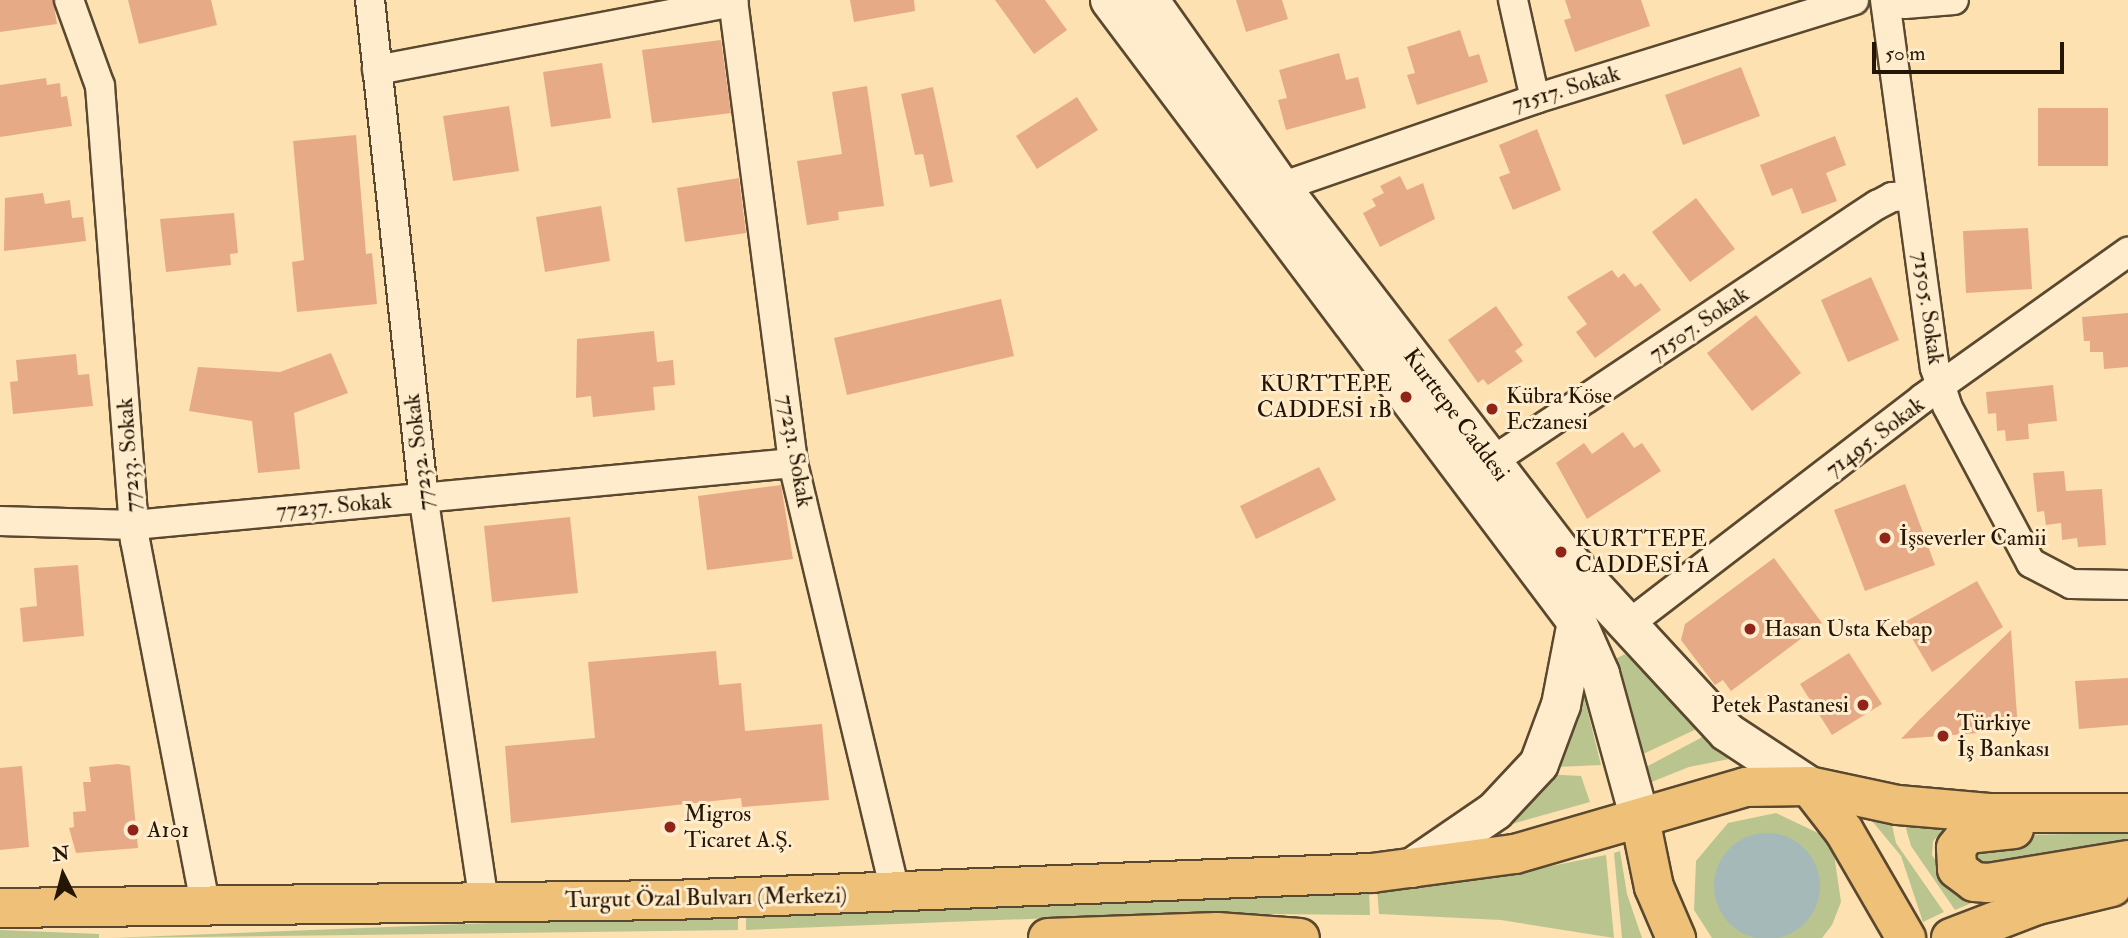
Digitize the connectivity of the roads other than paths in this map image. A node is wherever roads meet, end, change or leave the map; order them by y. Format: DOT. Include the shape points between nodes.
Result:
graph roads {
  1 [pos="69,0"];
  2 [pos="370,0"];
  3 [pos="1110,0"];
  4 [pos="1149,0"];
  5 [pos="1513,0"];
  6 [pos="1854,0"];
  7 [pos="1886,0"];
  8 [pos="1954,0"];
  9 [pos="733,1"];
  10 [pos="377,70"];
  11 [pos="1535,99"];
  12 [pos="1280,187"];
  13 [pos="1911,196"];
  14 [pos="2128,253"];
  15 [pos="1942,389"];
  16 [pos="1491,462"];
  17 [pos="793,463"];
  18 [pos="424,501"];
  19 [pos="0,521"];
  20 [pos="134,525"];
  21 [pos="2128,584"];
  22 [pos="1577,622"];
  23 [pos="1625,627"];
  24 [pos="1809,786"];
  25 [pos="2128,813"];
  26 [pos="1640,819"];
  27 [pos="2128,825"];
  28 [pos="2128,860"];
  29 [pos="1412,868"];
  30 [pos="2128,885"];
  31 [pos="896,894"];
  32 [pos="484,901"];
  33 [pos="0,908"];
  34 [pos="206,909"];
  35 [pos="1285,937"];
  36 [pos="1048,938"];
  37 [pos="1676,938"];
  38 [pos="1906,938"];
  39 [pos="1951,938"];
  1 -- 20 [label="street, 77233. Sokak" via="100,86"];
  2 -- 10 [label="street, 77232. Sokak"];
  3 -- 22 [label="main road, Kurttepe Caddesi"];
  4 -- 12 [label="main road, Kurttepe Caddesi"];
  5 -- 11 [label="street"];
  6 -- 11 [label="street, 71517. Sokak"];
  7 -- 8 [label="street"];
  7 -- 13 [label="street, 71505. Sokak"];
  9 -- 10 [label="street"];
  9 -- 17 [label="street, 77231. Sokak"];
  10 -- 18 [label="street, 77232. Sokak"];
  11 -- 12 [label="street, 71517. Sokak"];
  12 -- 16 [label="main road, Kurttepe Caddesi"];
  13 -- 15 [label="street, 71505. Sokak"];
  13 -- 16 [label="street, 71507. Sokak" via="1892,197 1877,205"];
  14 -- 15 [label="street, 71495. Sokak"];
  15 -- 21 [label="street, 71505. Sokak" via="2025,556 2059,581 2087,587"];
  15 -- 23 [label="street, 71495. Sokak" via="1923,398"];
  16 -- 23 [label="main road, Kurttepe Caddesi"];
  17 -- 18 [label="street, 77237. Sokak"];
  17 -- 31 [label="street, 77231. Sokak"];
  18 -- 20 [label="street, 77237. Sokak"];
  18 -- 32 [label="street, 77232. Sokak"];
  19 -- 20 [label="street, 77237. Sokak"];
  20 -- 34 [label="street, 77233. Sokak"];
  22 -- 26 [label="main road, Kurttepe Caddesi" via="1600,674"];
  22 -- 29 [label="main road" via="1561,705 1539,764 1495,811"];
  23 -- 24 [label="main road, Kurttepe Caddesi" via="1727,732"];
  24 -- 25 [label="main road" via="1898,805"];
  24 -- 26 [label="main road, Turgut Özal Bulvarı (Merkezi)" via="1746,788"];
  24 -- 38 [label="main road" via="1844,831"];
  26 -- 29 [label="main road, Turgut Özal Bulvarı (Merkezi)" via="1515,854"];
  26 -- 37 [label="main road" via="1654,887"];
  27 -- 28 [label="main road" via="1976,829 1962,839 1954,861 1964,877 1988,883"];
  29 -- 31 [label="main road, Turgut Özal Bulvarı (Merkezi)"];
  30 -- 39 [label="main road" via="2037,905"];
  31 -- 32 [label="main road, Turgut Özal Bulvarı (Merkezi)"];
  32 -- 34 [label="main road, Turgut Özal Bulvarı (Merkezi)"];
  33 -- 34 [label="main road, Turgut Özal Bulvarı (Merkezi)"];
  35 -- 36 [label="main road" via="1217,932"];
}
